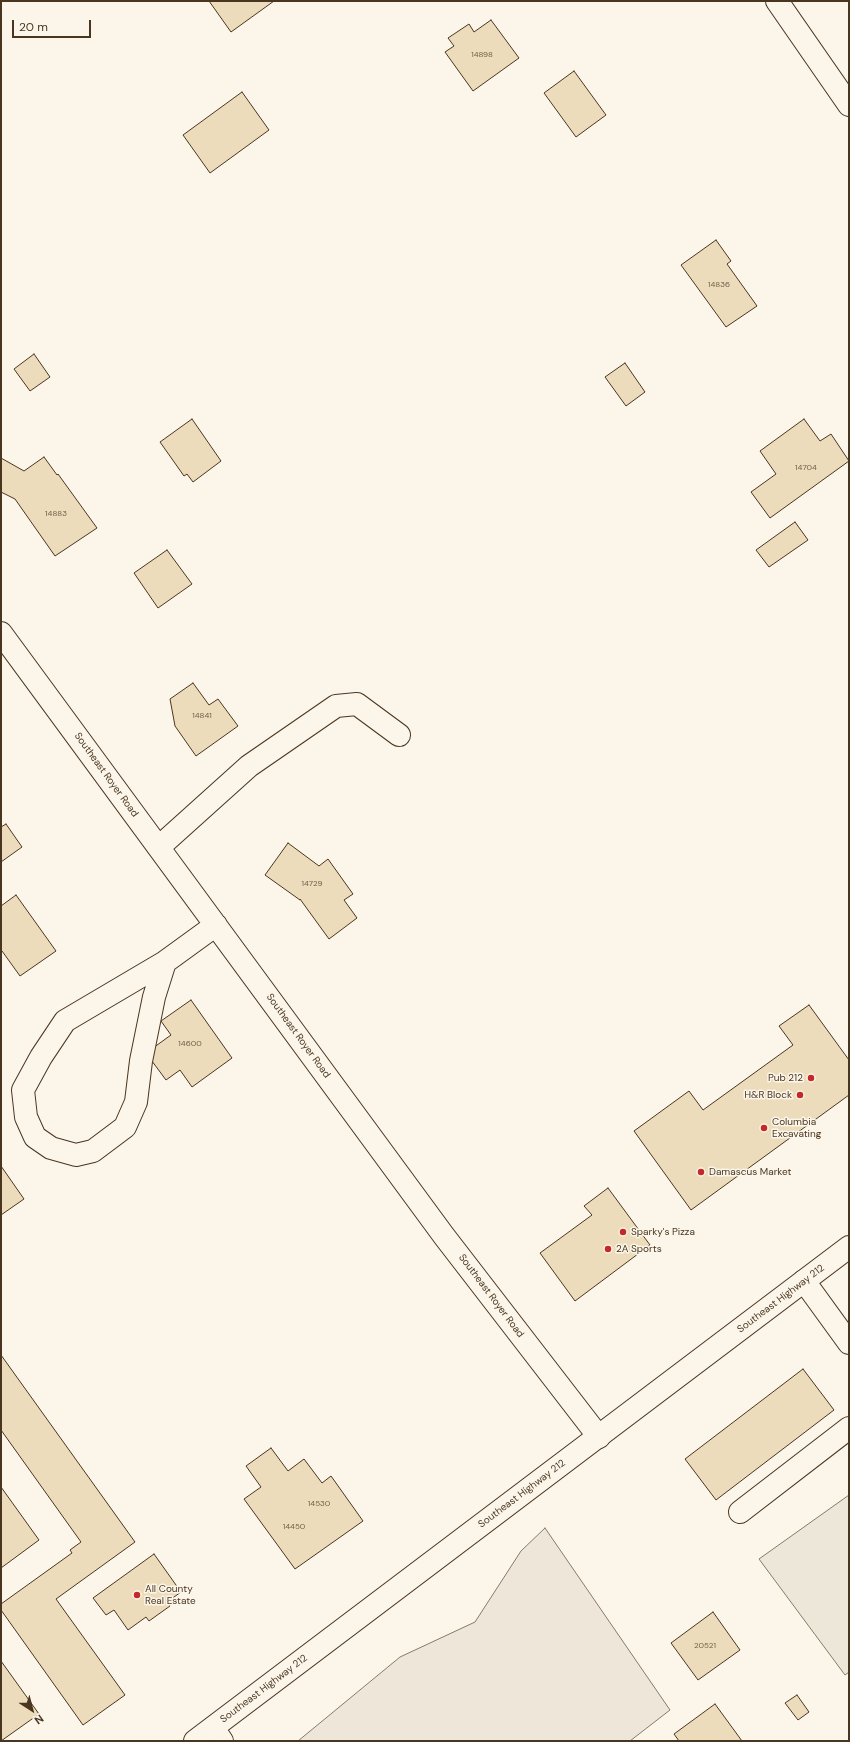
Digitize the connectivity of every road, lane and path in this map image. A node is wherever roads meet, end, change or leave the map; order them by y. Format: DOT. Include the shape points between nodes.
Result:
graph roads {
  1 [pos="777,1"];
  2 [pos="849,105"];
  3 [pos="1,633"];
  4 [pos="399,735"];
  5 [pos="159,847"];
  6 [pos="216,925"];
  7 [pos="165,962"];
  8 [pos="849,1247"];
  9 [pos="804,1281"];
  10 [pos="849,1344"];
  11 [pos="849,1428"];
  12 [pos="598,1437"];
  13 [pos="740,1512"];
  14 [pos="217,1734"];
  15 [pos="195,1741"];
  1 -- 2 [label="main road"];
  3 -- 5 [label="main road, Southeast Royer Road"];
  4 -- 5 [label="main road" via="357,704 336,706 249,766"];
  5 -- 6 [label="main road, Southeast Royer Road"];
  6 -- 7 [label="main road"];
  6 -- 12 [label="main road, Southeast Royer Road" via="444,1236"];
  7 -- 7 [label="main road" via="154,997 141,1060 136,1102 125,1127 93,1151 76,1155 51,1148 35,1137 26,1117 23,1090 41,1057 64,1021"];
  8 -- 9 [label="main road, Southeast Highway 212"];
  9 -- 10 [label="main road"];
  9 -- 12 [label="main road, Southeast Highway 212"];
  11 -- 13 [label="main road"];
  12 -- 14 [label="main road, Southeast Highway 212"];
  14 -- 15 [label="main road, Southeast Highway 212"];
}
